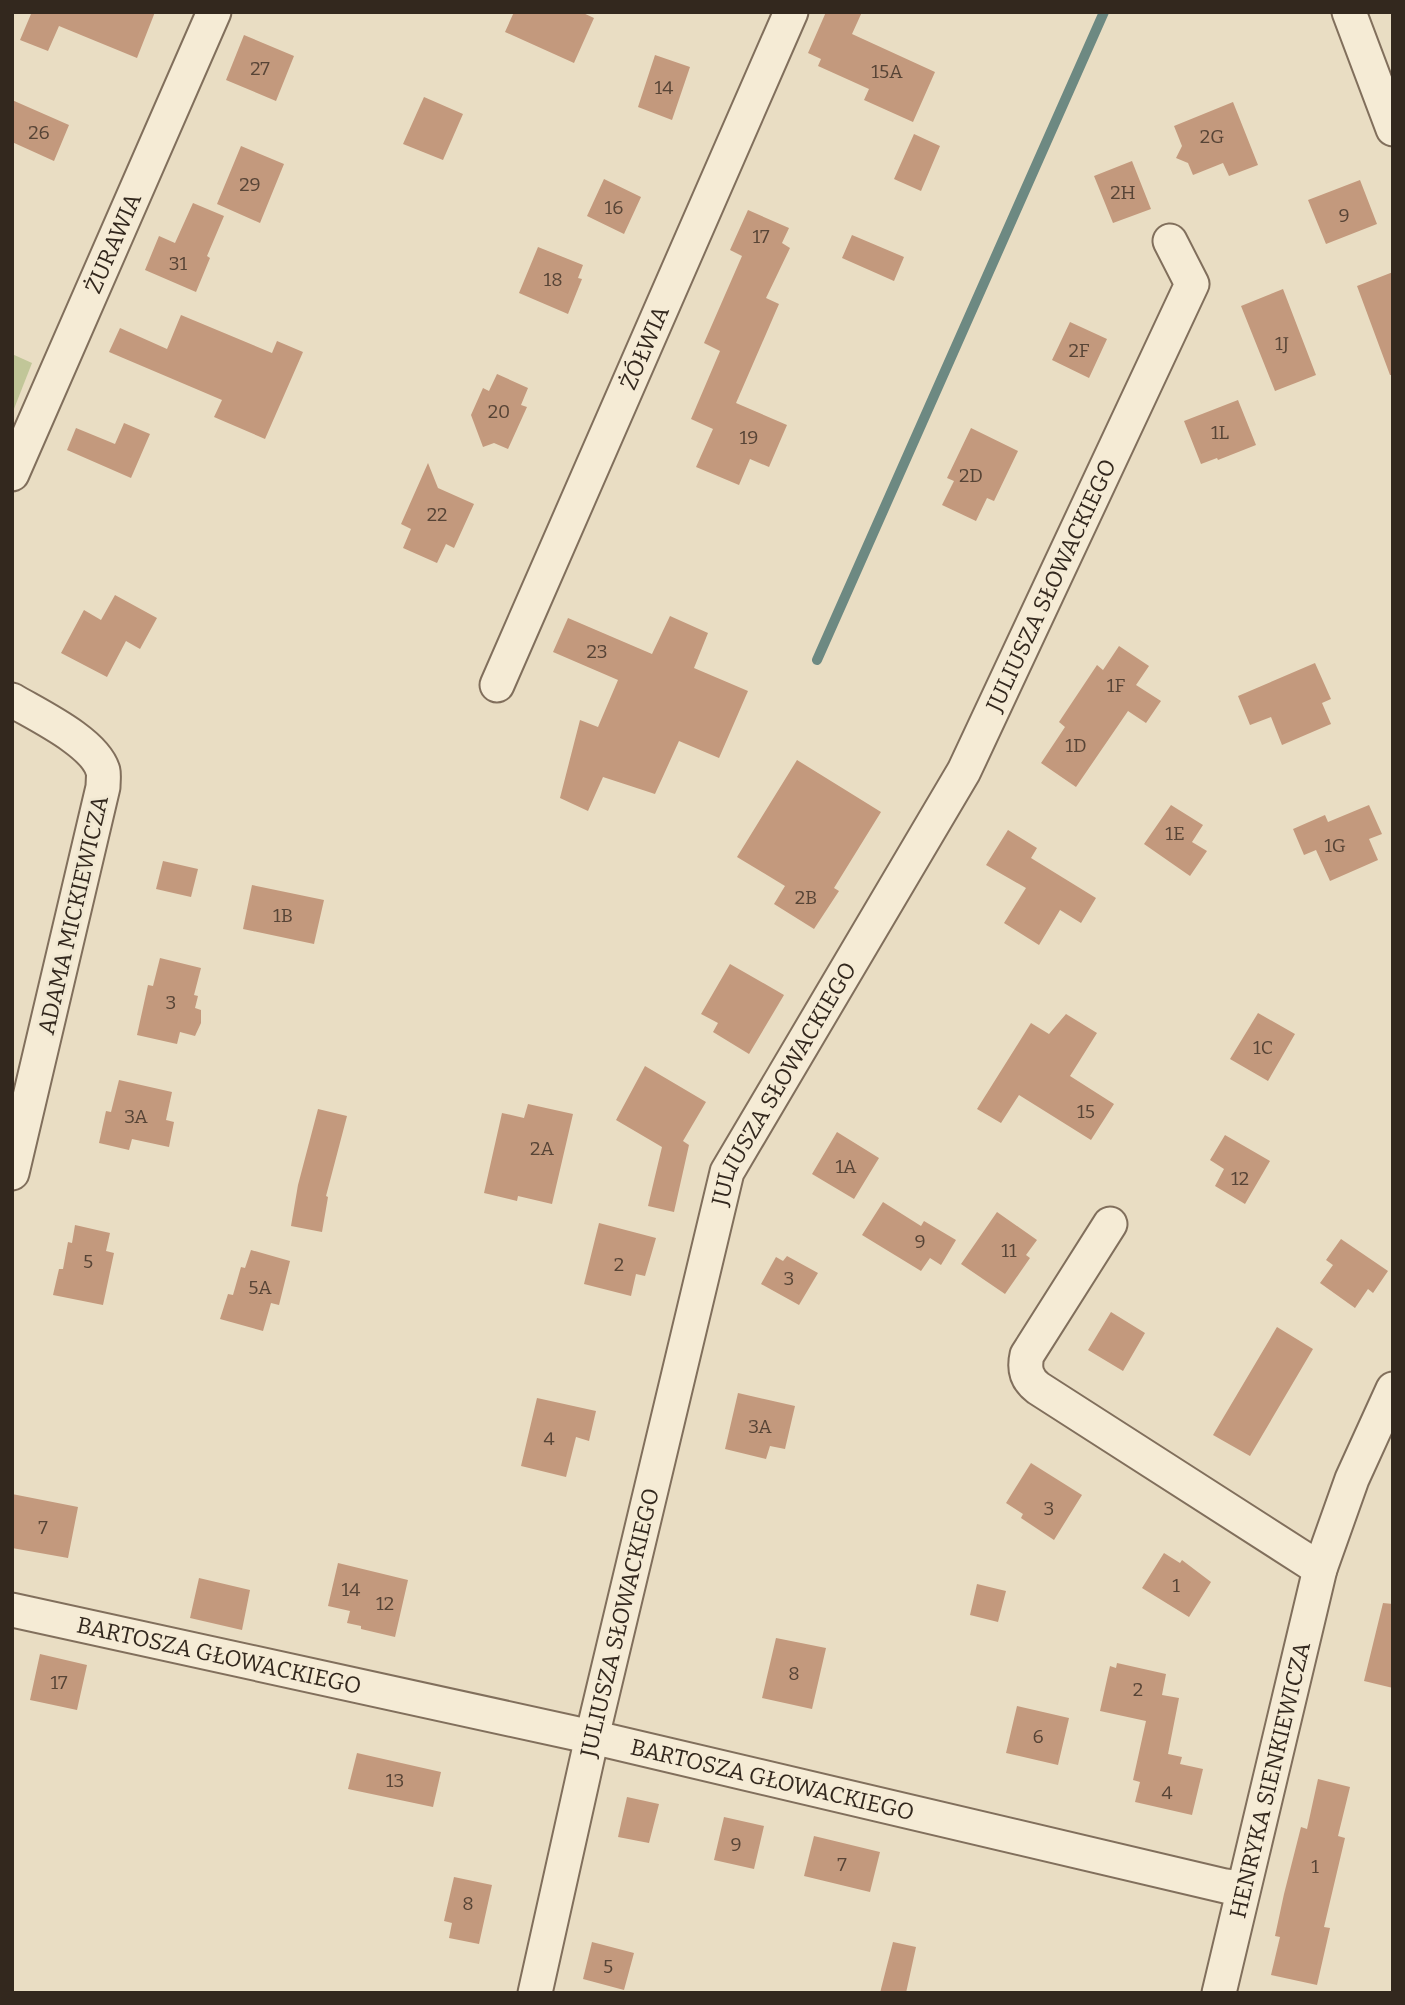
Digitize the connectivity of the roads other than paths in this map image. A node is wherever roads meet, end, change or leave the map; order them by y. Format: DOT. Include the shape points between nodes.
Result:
graph roads {
  1 [pos="214,12"];
  2 [pos="791,12"];
  3 [pos="1349,12"];
  4 [pos="1393,129"];
  5 [pos="1170,241"];
  6 [pos="12,474"];
  7 [pos="497,685"];
  8 [pos="12,700"];
  9 [pos="12,1173"];
  10 [pos="1110,1224"];
  11 [pos="1393,1389"];
  12 [pos="1320,1569"];
  13 [pos="12,1610"];
  14 [pos="592,1737"];
  15 [pos="1243,1888"];
  16 [pos="535,1993"];
  17 [pos="1219,1993"];
  1 -- 6 [label="street, ŻURAWIA"];
  2 -- 7 [label="street, ŻÓŁWIA"];
  3 -- 4 [label="street"];
  5 -- 14 [label="street, JULIUSZA SŁOWACKIEGO" via="1192,285 964,771 727,1172"];
  8 -- 9 [label="street, ADAMA MICKIEWICZA" via="93,754 103,771 103,787"];
  10 -- 12 [label="street" via="1027,1355 1029,1379"];
  11 -- 12 [label="street, HENRYKA SIENKIEWICZA" via="1352,1479"];
  12 -- 15 [label="street, HENRYKA SIENKIEWICZA"];
  13 -- 14 [label="street, BARTOSZA GŁOWACKIEGO"];
  14 -- 15 [label="street, BARTOSZA GŁOWACKIEGO"];
  14 -- 16 [label="street, JULIUSZA SŁOWACKIEGO"];
  15 -- 17 [label="street, HENRYKA SIENKIEWICZA"];
}
